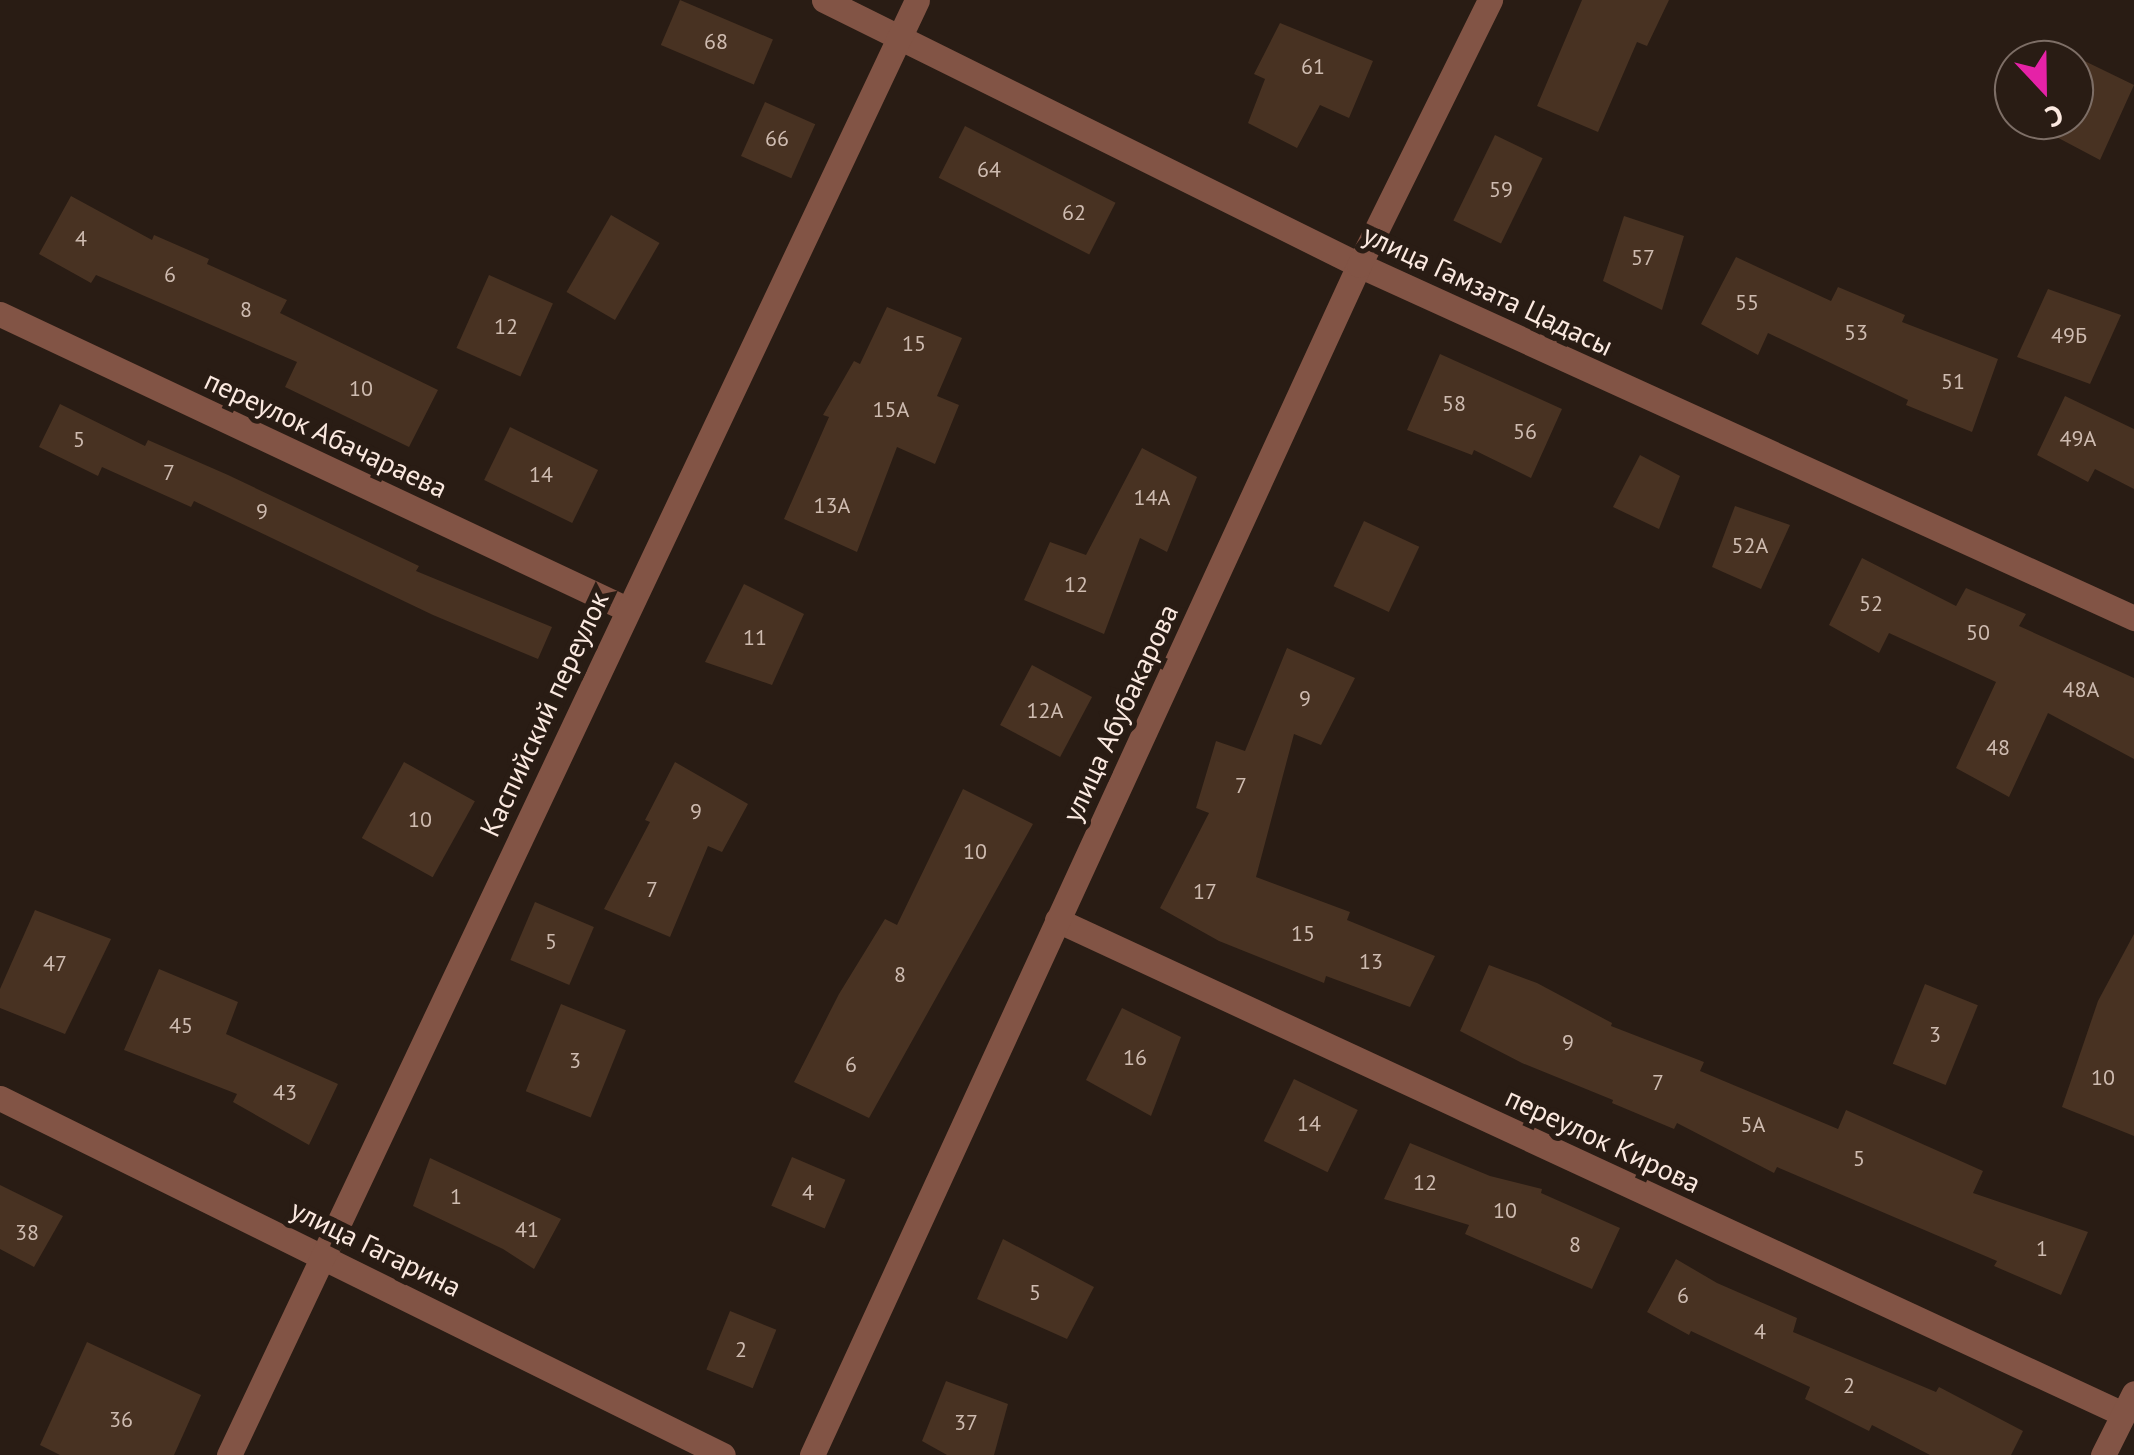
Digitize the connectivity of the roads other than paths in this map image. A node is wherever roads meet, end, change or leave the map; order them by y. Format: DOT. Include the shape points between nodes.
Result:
graph roads {
  1 [pos="824,0"];
  2 [pos="917,0"];
  3 [pos="1490,0"];
  4 [pos="898,38"];
  5 [pos="1360,265"];
  6 [pos="0,314"];
  7 [pos="627,608"];
  8 [pos="2134,618"];
  9 [pos="1057,920"];
  10 [pos="0,1098"];
  11 [pos="322,1254"];
  12 [pos="2129,1404"];
  13 [pos="229,1455"];
  14 [pos="722,1455"];
  15 [pos="812,1455"];
  16 [pos="2103,1455"];
  1 -- 4 [label="street, улица Гамзата Цадасы"];
  2 -- 4 [label="street, Каспийский переулок"];
  3 -- 5 [label="street, улица Абубакарова"];
  4 -- 5 [label="street, улица Гамзата Цадасы"];
  4 -- 7 [label="street, Каспийский переулок"];
  5 -- 8 [label="street, улица Гамзата Цадасы"];
  5 -- 9 [label="street, улица Абубакарова"];
  6 -- 7 [label="street, переулок Абачараева"];
  7 -- 11 [label="street, Каспийский переулок"];
  9 -- 12 [label="street, переулок Кирова"];
  9 -- 15 [label="street, улица Абубакарова"];
  10 -- 11 [label="street, улица Гагарина"];
  11 -- 13 [label="street, Каспийский переулок"];
  11 -- 14 [label="street, улица Гагарина"];
  12 -- 16 [label="street"];
}
